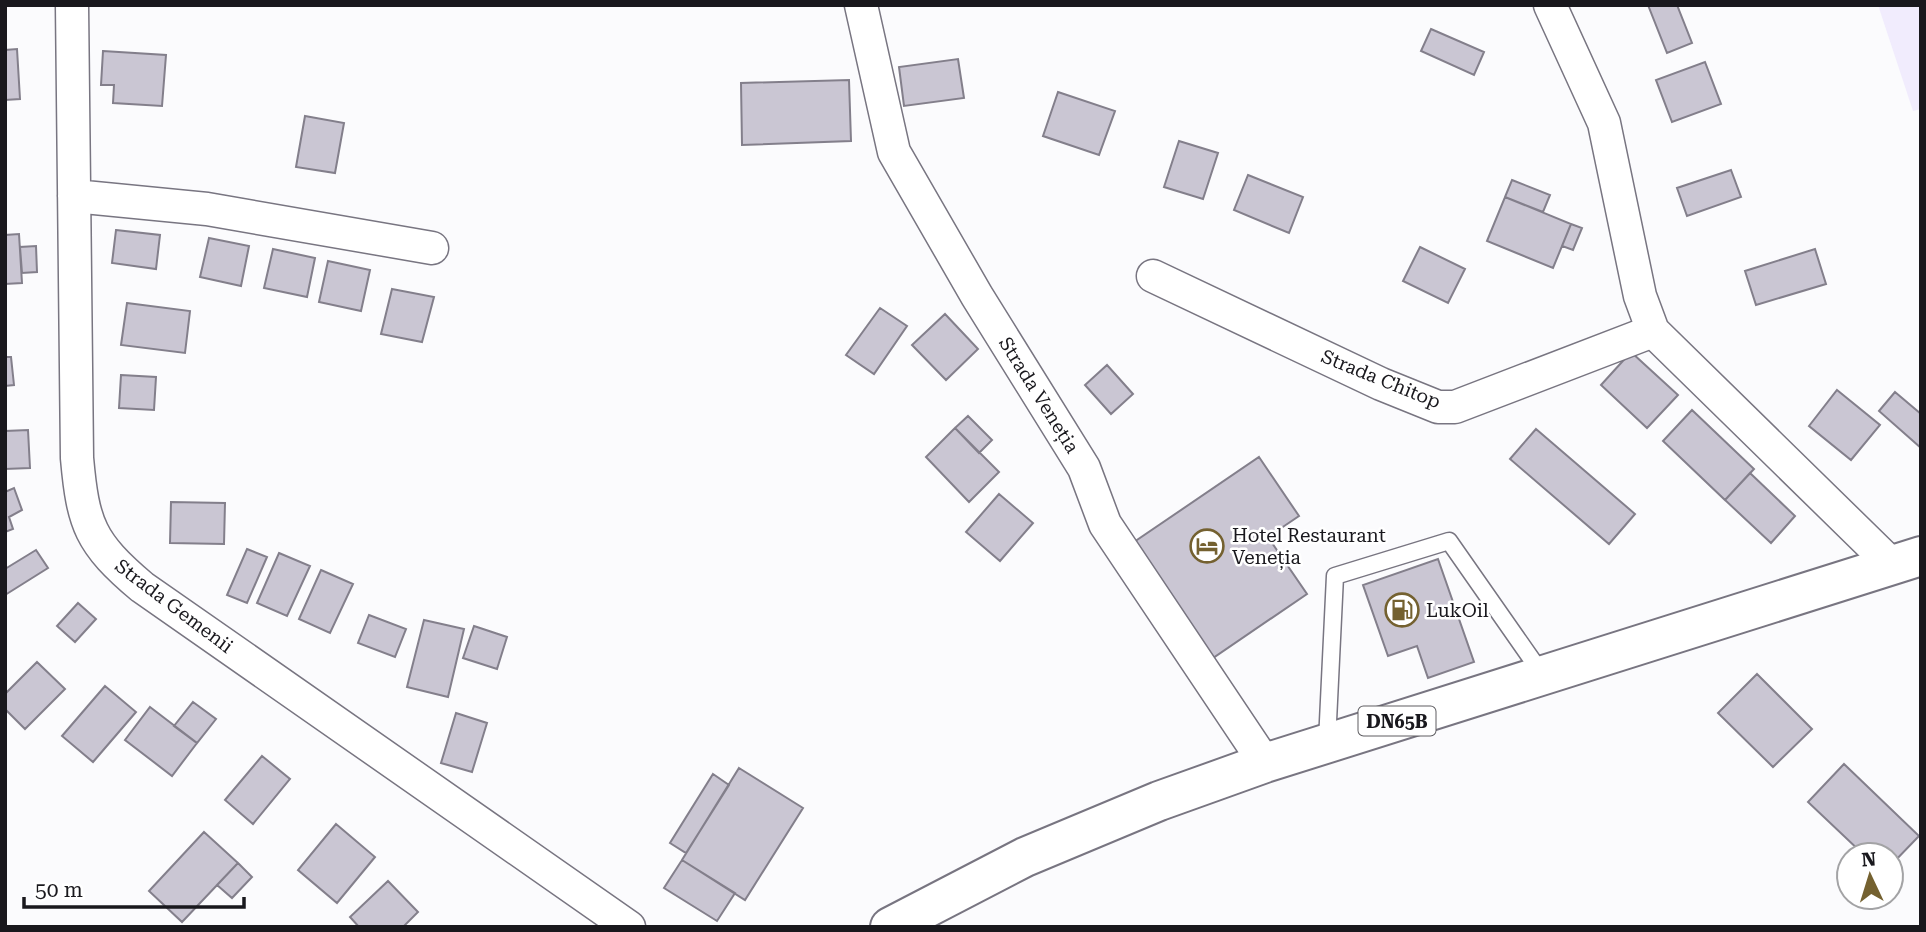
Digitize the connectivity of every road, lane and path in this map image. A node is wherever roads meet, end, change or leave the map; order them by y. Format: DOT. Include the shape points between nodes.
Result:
graph roads {
  1 [pos="72,5"];
  2 [pos="861,5"];
  3 [pos="1550,5"];
  4 [pos="74,196"];
  5 [pos="432,248"];
  6 [pos="1153,276"];
  7 [pos="1653,331"];
  8 [pos="1906,561"];
  9 [pos="1542,674"];
  10 [pos="1327,743"];
  11 [pos="1265,763"];
  12 [pos="629,927"];
  13 [pos="890,927"];
  1 -- 4 [label="street, Strada Gemenii"];
  2 -- 11 [label="street, Strada Veneția" via="894,152 1084,468 1105,524"];
  3 -- 7 [label="street" via="1604,123 1640,296"];
  4 -- 5 [label="street" via="207,209"];
  4 -- 12 [label="street, Strada Gemenii" via="77,457 80,498 98,544 142,587"];
  6 -- 7 [label="street, Strada Chitop" via="1438,407 1455,407"];
  7 -- 8 [label="street"];
  8 -- 9 [label="main road, DN65B"];
  9 -- 10 [label="main road, DN65B"];
  9 -- 10 [label="lane" via="1449,541 1335,576"];
  10 -- 11 [label="main road, DN65B"];
  11 -- 13 [label="main road, DN65B" via="1159,801 1025,858"];
}
